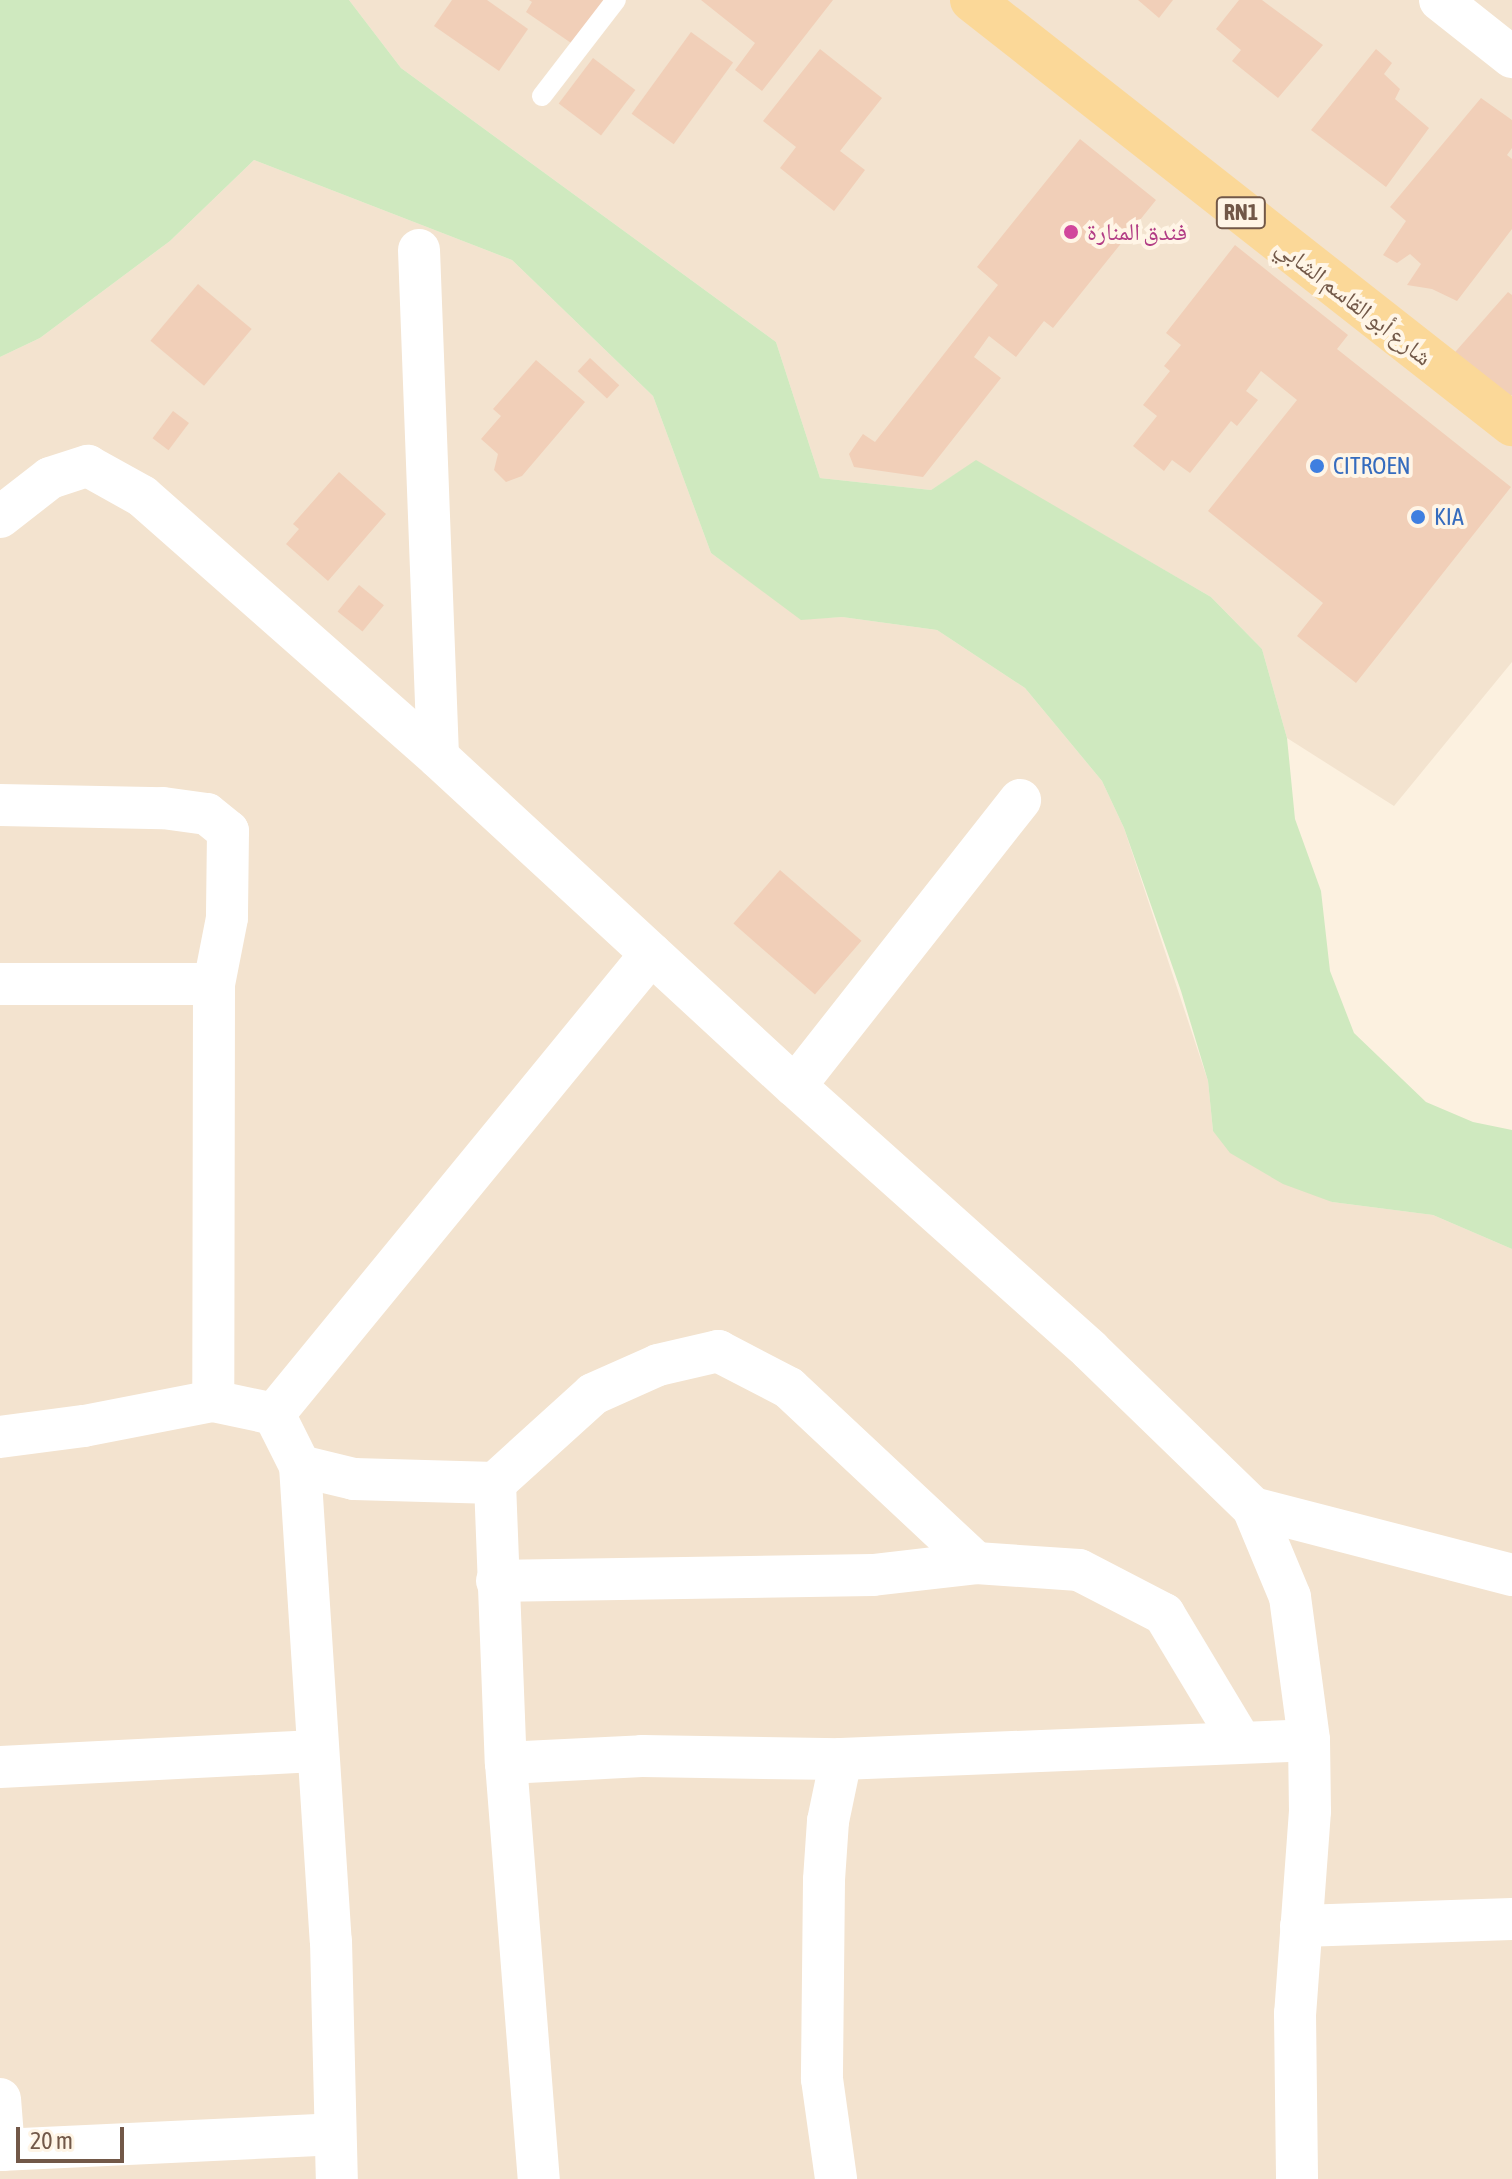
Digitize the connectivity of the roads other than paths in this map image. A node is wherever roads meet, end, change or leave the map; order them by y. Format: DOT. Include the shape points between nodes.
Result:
graph roads {
  1 [pos="616,0"];
  2 [pos="972,0"];
  3 [pos="1440,0"];
  4 [pos="1512,57"];
  5 [pos="542,96"];
  6 [pos="419,250"];
  7 [pos="1512,424"];
  8 [pos="0,517"];
  9 [pos="438,757"];
  10 [pos="1020,800"];
  11 [pos="0,805"];
  12 [pos="651,954"];
  13 [pos="0,984"];
  14 [pos="214,984"];
  15 [pos="795,1086"];
  16 [pos="213,1401"];
  17 [pos="274,1414"];
  18 [pos="0,1437"];
  19 [pos="300,1466"];
  20 [pos="495,1483"];
  21 [pos="1253,1508"];
  22 [pos="976,1563"];
  23 [pos="1512,1575"];
  24 [pos="497,1581"];
  25 [pos="1309,1740"];
  26 [pos="1241,1742"];
  27 [pos="316,1751"];
  28 [pos="841,1759"];
  29 [pos="506,1763"];
  30 [pos="0,1767"];
  31 [pos="1512,1919"];
  32 [pos="1301,1926"];
  33 [pos="0,2099"];
  34 [pos="334,2134"];
  35 [pos="2,2150"];
  36 [pos="337,2179"];
  37 [pos="539,2179"];
  38 [pos="836,2179"];
  39 [pos="1297,2179"];
  1 -- 5 [label="lane"];
  2 -- 7 [label="main road, شارع أبو القاسم الشابي / RN1"];
  3 -- 4 [label="street"];
  6 -- 9 [label="street"];
  8 -- 9 [label="street" via="50,478 88,466 106,474 142,496"];
  9 -- 12 [label="street"];
  10 -- 15 [label="street"];
  11 -- 14 [label="street" via="163,808 207,814 228,831 227,918"];
  12 -- 15 [label="street"];
  12 -- 17 [label="street"];
  13 -- 14 [label="street"];
  14 -- 16 [label="street"];
  15 -- 21 [label="street" via="1090,1350"];
  16 -- 17 [label="street"];
  16 -- 18 [label="street"];
  17 -- 19 [label="street"];
  19 -- 20 [label="street" via="354,1479"];
  19 -- 27 [label="street"];
  20 -- 22 [label="street" via="593,1394 658,1365 718,1351 789,1388"];
  20 -- 24 [label="street"];
  21 -- 23 [label="street"];
  21 -- 25 [label="street" via="1290,1597"];
  22 -- 24 [label="street" via="873,1575"];
  22 -- 26 [label="street" via="1079,1570 1164,1614"];
  24 -- 29 [label="street"];
  25 -- 26 [label="street"];
  25 -- 32 [label="street" via="1310,1811"];
  26 -- 28 [label="street"];
  27 -- 30 [label="street"];
  27 -- 34 [label="street" via="331,1941"];
  28 -- 29 [label="street" via="642,1756"];
  28 -- 38 [label="street" via="828,1821 824,1880 822,2079"];
  29 -- 37 [label="street"];
  31 -- 32 [label="street"];
  32 -- 39 [label="street" via="1295,2013"];
  33 -- 35 [label="street"];
  34 -- 35 [label="street"];
  34 -- 36 [label="street"];
}
